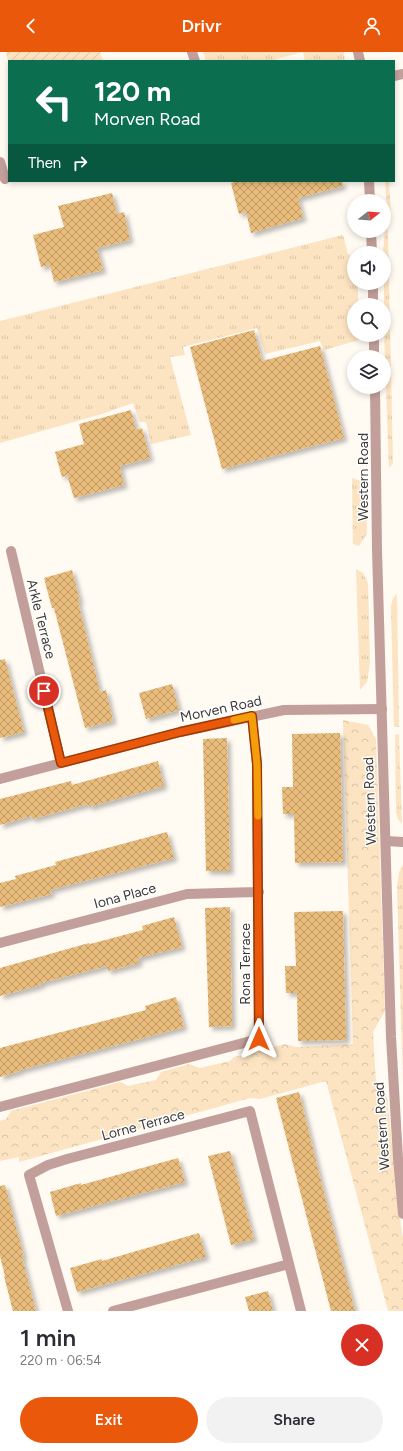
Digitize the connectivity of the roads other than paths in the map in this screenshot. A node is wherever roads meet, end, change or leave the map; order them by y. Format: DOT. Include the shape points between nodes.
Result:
graph roads {
  1 [pos="0,162"];
  2 [pos="5,179"];
  3 [pos="369,182"];
  4 [pos="370,194"];
  5 [pos="375,394"];
  6 [pos="10,552"];
  7 [pos="382,709"];
  8 [pos="252,716"];
  9 [pos="61,763"];
  10 [pos="0,779"];
  11 [pos="386,841"];
  12 [pos="403,842"];
  13 [pos="259,892"];
  14 [pos="0,943"];
  15 [pos="0,1107"];
  16 [pos="403,1214"];
  17 [pos="289,1264"];
  18 [pos="68,1311"];
  19 [pos="113,1311"];
  20 [pos="301,1311"];
  1 -- 2 [label="street"];
  3 -- 4 [label="street"];
  5 -- 7 [label="street, Western Road"];
  6 -- 9 [label="street, Arkle Terrace"];
  7 -- 8 [label="street, Morven Road" via="284,710"];
  7 -- 11 [label="street, Western Road"];
  8 -- 9 [label="street, Morven Road"];
  8 -- 13 [label="street, Rona Terrace" via="257,764"];
  9 -- 10 [label="street, Morven Road"];
  11 -- 12 [label="street"];
  11 -- 16 [label="street, Western Road" via="391,1037"];
  13 -- 14 [label="street, Iona Place" via="187,894"];
  13 -- 15 [label="street, Rona Terrace" via="259,1039"];
  17 -- 18 [label="street, Lorne Terrace" via="250,1112 67,1159 29,1175"];
  17 -- 19 [label="street"];
  17 -- 20 [label="street, Lorne Terrace"];
}
